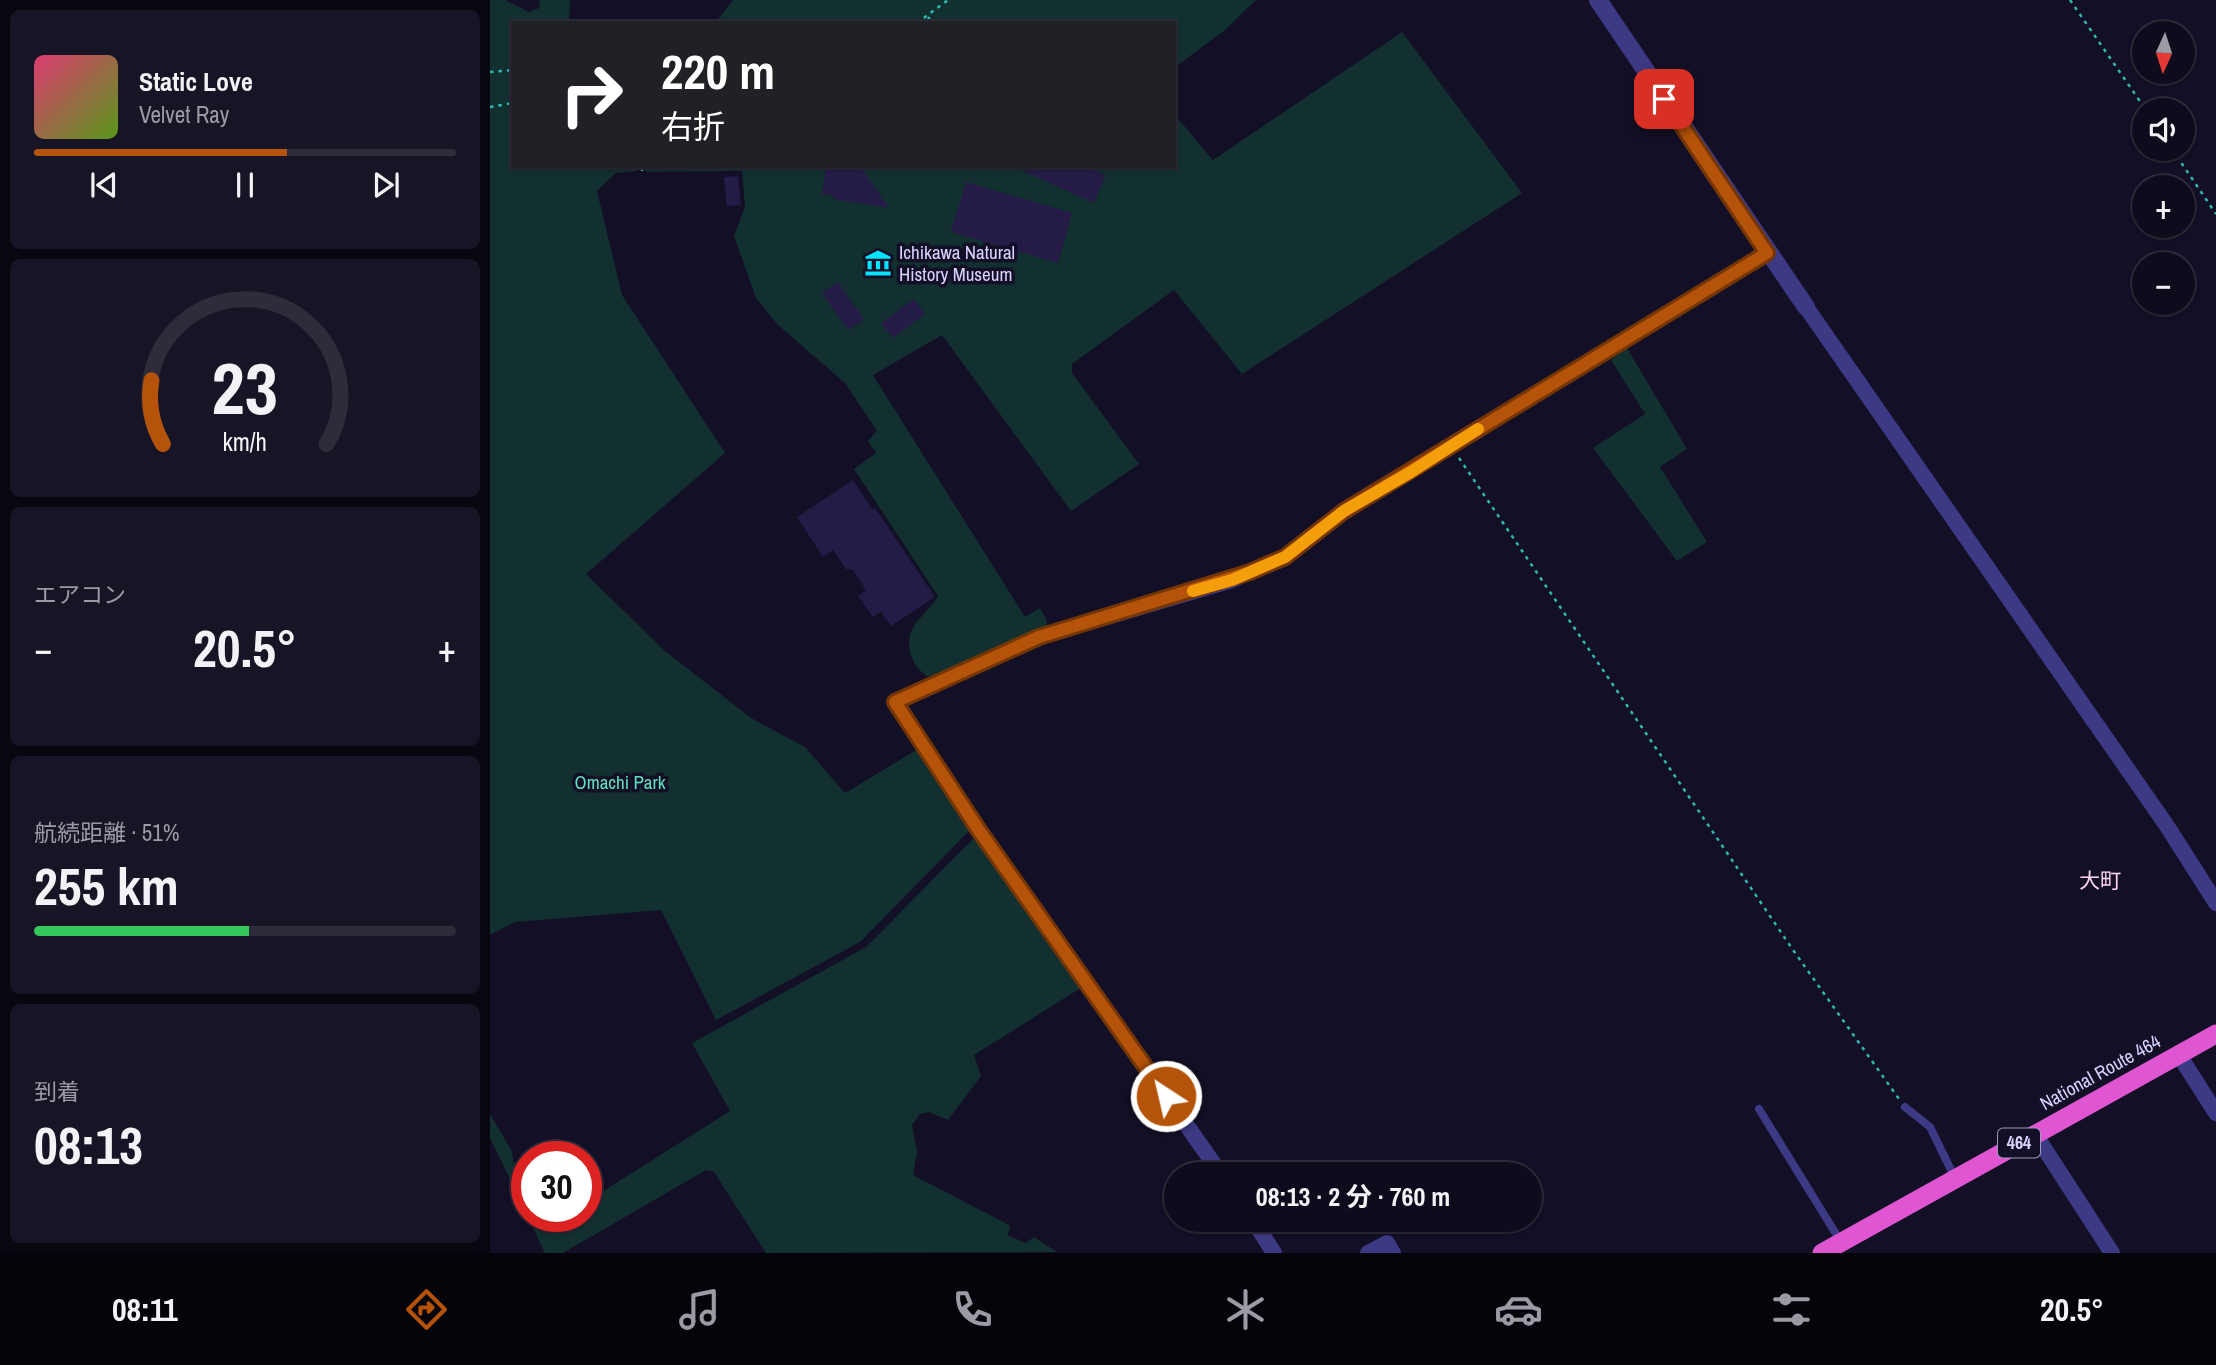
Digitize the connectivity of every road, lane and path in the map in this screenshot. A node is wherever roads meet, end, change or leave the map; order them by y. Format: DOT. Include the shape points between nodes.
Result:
graph roads {
  1 [pos="947,0"];
  2 [pos="1598,0"];
  3 [pos="2070,0"];
  4 [pos="928,17"];
  5 [pos="921,21"];
  6 [pos="931,21"];
  7 [pos="511,70"];
  8 [pos="490,72"];
  9 [pos="2138,98"];
  10 [pos="511,103"];
  11 [pos="490,107"];
  12 [pos="2180,161"];
  13 [pos="2216,214"];
  14 [pos="1767,253"];
  15 [pos="1806,307"];
  16 [pos="1451,445"];
  17 [pos="2216,903"];
  18 [pos="2216,1034"];
  19 [pos="2179,1055"];
  20 [pos="1905,1107"];
  21 [pos="1759,1109"];
  22 [pos="2216,1113"];
  23 [pos="2035,1134"];
  24 [pos="1212,1162"];
  25 [pos="1955,1178"];
  26 [pos="1260,1232"];
  27 [pos="1841,1242"];
  28 [pos="1274,1253"];
  29 [pos="1367,1253"];
  30 [pos="1392,1253"];
  31 [pos="1823,1253"];
  32 [pos="2112,1253"];
  1 -- 4 [label="path"];
  2 -- 14 [label="street"];
  3 -- 9 [label="path"];
  4 -- 5 [label="path"];
  4 -- 6 [label="path"];
  7 -- 8 [label="path"];
  10 -- 11 [label="path"];
  12 -- 13 [label="path"];
  14 -- 15 [label="street"];
  14 -- 16 [label="street"];
  15 -- 17 [label="street"];
  16 -- 20 [label="path" via="1808,972"];
  16 -- 24 [label="street" via="1344,511 1285,557 1232,580 1039,637 895,702 978,829"];
  18 -- 19 [label="highway, National Route 464 / 464"];
  19 -- 22 [label="street"];
  19 -- 23 [label="highway, National Route 464 / 464"];
  20 -- 25 [label="lane" via="1930,1128"];
  21 -- 27 [label="lane"];
  23 -- 25 [label="highway, National Route 464 / 464"];
  23 -- 32 [label="street"];
  25 -- 27 [label="highway, National Route 464 / 464"];
  26 -- 28 [label="street"];
  27 -- 31 [label="highway, National Route 464 / 464"];
  29 -- 30 [label="street" via="1387,1243"];
}
